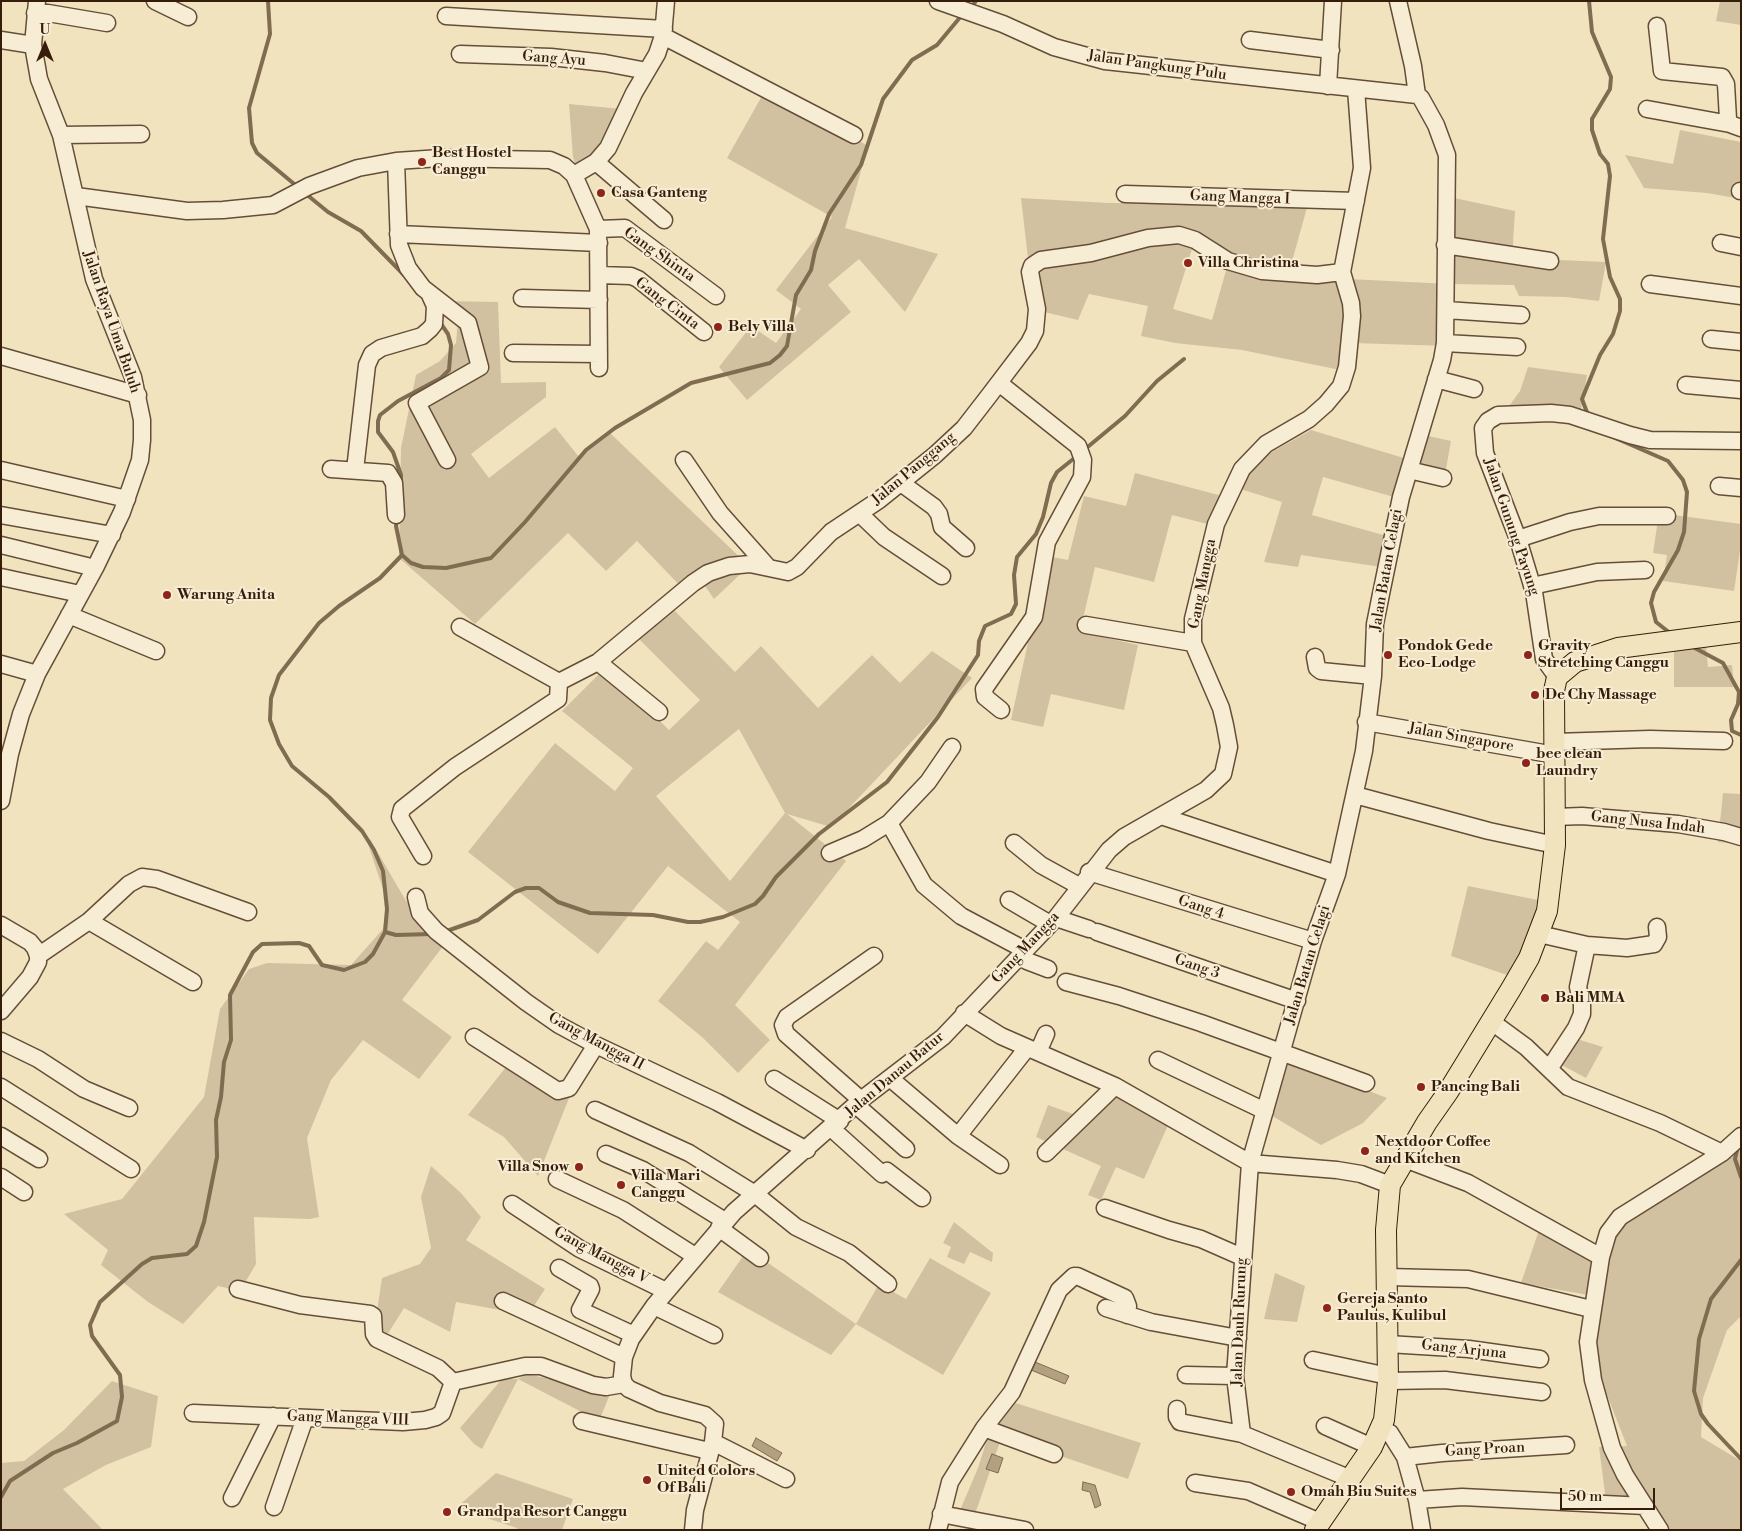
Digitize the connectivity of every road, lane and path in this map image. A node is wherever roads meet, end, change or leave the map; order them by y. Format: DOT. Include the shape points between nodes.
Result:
graph roads {
  1 [pos="155,1"];
  2 [pos="666,1"];
  3 [pos="938,1"];
  4 [pos="1333,1"];
  5 [pos="1398,1"];
  6 [pos="36,7"];
  7 [pos="446,16"];
  8 [pos="188,17"];
  9 [pos="107,23"];
  10 [pos="1657,26"];
  11 [pos="664,32"];
  12 [pos="1,40"];
  13 [pos="1250,40"];
  14 [pos="33,45"];
  15 [pos="1332,50"];
  16 [pos="460,54"];
  17 [pos="647,71"];
  18 [pos="1328,86"];
  19 [pos="1356,89"];
  20 [pos="1417,95"];
  21 [pos="1647,108"];
  22 [pos="1735,126"];
  23 [pos="141,134"];
  24 [pos="854,135"];
  25 [pos="61,136"];
  26 [pos="396,160"];
  27 [pos="596,162"];
  28 [pos="574,175"];
  29 [pos="1124,194"];
  30 [pos="76,196"];
  31 [pos="1356,201"];
  32 [pos="664,220"];
  33 [pos="398,234"];
  34 [pos="599,236"];
  35 [pos="1721,243"];
  36 [pos="1445,245"];
  37 [pos="1741,247"];
  38 [pos="1550,262"];
  39 [pos="1342,272"];
  40 [pos="599,274"];
  41 [pos="1650,284"];
  42 [pos="430,295"];
  43 [pos="716,296"];
  44 [pos="1741,296"];
  45 [pos="522,298"];
  46 [pos="599,300"];
  47 [pos="1446,310"];
  48 [pos="1521,315"];
  49 [pos="704,332"];
  50 [pos="1711,339"];
  51 [pos="1741,342"];
  52 [pos="1445,343"];
  53 [pos="1517,347"];
  54 [pos="513,353"];
  55 [pos="1,356"];
  56 [pos="1436,379"];
  57 [pos="999,383"];
  58 [pos="1686,385"];
  59 [pos="1474,389"];
  60 [pos="1741,390"];
  61 [pos="138,395"];
  62 [pos="1741,440"];
  63 [pos="447,460"];
  64 [pos="684,460"];
  65 [pos="331,469"];
  66 [pos="1,470"];
  67 [pos="355,470"];
  68 [pos="1409,470"];
  69 [pos="1443,478"];
  70 [pos="901,483"];
  71 [pos="1719,486"];
  72 [pos="1741,488"];
  73 [pos="128,499"];
  74 [pos="859,514"];
  75 [pos="1,515"];
  76 [pos="396,515"];
  77 [pos="1666,516"];
  78 [pos="112,535"];
  79 [pos="1518,539"];
  80 [pos="1,546"];
  81 [pos="966,548"];
  82 [pos="768,567"];
  83 [pos="95,568"];
  84 [pos="1645,570"];
  85 [pos="942,576"];
  86 [pos="1,577"];
  87 [pos="1532,586"];
  88 [pos="80,594"];
  89 [pos="69,616"];
  90 [pos="1086,625"];
  91 [pos="460,627"];
  92 [pos="1741,632"];
  93 [pos="1193,643"];
  94 [pos="156,651"];
  95 [pos="1315,657"];
  96 [pos="598,662"];
  97 [pos="1,664"];
  98 [pos="37,674"];
  99 [pos="1373,676"];
  100 [pos="1558,677"];
  101 [pos="559,682"];
  102 [pos="1001,710"];
  103 [pos="659,712"];
  104 [pos="1366,722"];
  105 [pos="1724,741"];
  106 [pos="952,747"];
  107 [pos="1555,748"];
  108 [pos="4,771"];
  109 [pos="1355,795"];
  110 [pos="1,800"];
  111 [pos="1161,816"];
  112 [pos="1555,817"];
  113 [pos="890,823"];
  114 [pos="1741,837"];
  115 [pos="1014,843"];
  116 [pos="1555,845"];
  117 [pos="830,853"];
  118 [pos="423,856"];
  119 [pos="1090,872"];
  120 [pos="1337,874"];
  121 [pos="1079,886"];
  122 [pos="416,897"];
  123 [pos="1009,900"];
  124 [pos="248,912"];
  125 [pos="89,920"];
  126 [pos="1053,921"];
  127 [pos="1,925"];
  128 [pos="1657,927"];
  129 [pos="1539,934"];
  130 [pos="1313,941"];
  131 [pos="1587,945"];
  132 [pos="1023,953"];
  133 [pos="38,956"];
  134 [pos="874,956"];
  135 [pos="1048,969"];
  136 [pos="193,982"];
  137 [pos="1066,982"];
  138 [pos="1297,1001"];
  139 [pos="1,1011"];
  140 [pos="964,1013"];
  141 [pos="1492,1022"];
  142 [pos="1046,1034"];
  143 [pos="474,1038"];
  144 [pos="1,1041"];
  145 [pos="596,1045"];
  146 [pos="1033,1050"];
  147 [pos="1283,1052"];
  148 [pos="1158,1060"];
  149 [pos="1549,1069"];
  150 [pos="774,1079"];
  151 [pos="891,1079"];
  152 [pos="1366,1083"];
  153 [pos="1115,1086"];
  154 [pos="1,1087"];
  155 [pos="858,1102"];
  156 [pos="128,1108"];
  157 [pos="595,1110"];
  158 [pos="1265,1111"];
  159 [pos="835,1125"];
  160 [pos="1,1136"];
  161 [pos="958,1136"];
  162 [pos="1741,1136"];
  163 [pos="906,1149"];
  164 [pos="807,1150"];
  165 [pos="1046,1153"];
  166 [pos="1722,1153"];
  167 [pos="606,1154"];
  168 [pos="39,1159"];
  169 [pos="1405,1160"];
  170 [pos="1250,1163"];
  171 [pos="1000,1164"];
  172 [pos="131,1169"];
  173 [pos="1,1177"];
  174 [pos="557,1179"];
  175 [pos="1390,1185"];
  176 [pos="24,1192"];
  177 [pos="756,1194"];
  178 [pos="922,1198"];
  179 [pos="512,1204"];
  180 [pos="1105,1208"];
  181 [pos="722,1224"];
  182 [pos="695,1256"];
  183 [pos="1242,1257"];
  184 [pos="1601,1257"];
  185 [pos="760,1258"];
  186 [pos="559,1268"];
  187 [pos="1387,1278"];
  188 [pos="888,1284"];
  189 [pos="238,1289"];
  190 [pos="666,1290"];
  191 [pos="503,1301"];
  192 [pos="654,1306"];
  193 [pos="1106,1308"];
  194 [pos="1591,1309"];
  195 [pos="1127,1315"];
  196 [pos="634,1335"];
  197 [pos="714,1335"];
  198 [pos="1238,1338"];
  199 [pos="1388,1344"];
  200 [pos="624,1357"];
  201 [pos="1540,1359"];
  202 [pos="1313,1360"];
  203 [pos="1186,1375"];
  204 [pos="1235,1376"];
  205 [pos="1388,1378"];
  206 [pos="453,1382"];
  207 [pos="624,1384"];
  208 [pos="1542,1392"];
  209 [pos="1177,1409"];
  210 [pos="193,1413"];
  211 [pos="273,1416"];
  212 [pos="305,1418"];
  213 [pos="582,1421"];
  214 [pos="1325,1426"];
  215 [pos="984,1428"];
  216 [pos="1382,1428"];
  217 [pos="1242,1434"];
  218 [pos="712,1441"];
  219 [pos="1566,1445"];
  220 [pos="1372,1447"];
  221 [pos="1054,1454"];
  222 [pos="1406,1457"];
  223 [pos="786,1479"];
  224 [pos="1351,1479"];
  225 [pos="1195,1483"];
  226 [pos="232,1498"];
  227 [pos="1417,1500"];
  228 [pos="1645,1506"];
  229 [pos="274,1507"];
  230 [pos="940,1522"];
  231 [pos="1318,1526"];
  232 [pos="693,1530"];
  233 [pos="1025,1530"];
  234 [pos="1422,1530"];
  235 [pos="1660,1530"];
  1 -- 8 [label="street"];
  2 -- 11 [label="street"];
  3 -- 18 [label="street, Jalan Pangkung Pulu" via="1003,24 1054,47 1105,61"];
  4 -- 15 [label="street"];
  5 -- 20 [label="street" via="1414,66"];
  6 -- 9 [label="street" via="48,13"];
  6 -- 14 [label="street, Jalan Raya Uma Buluh"];
  7 -- 11 [label="street"];
  10 -- 22 [label="street" via="1662,71 1722,77"];
  11 -- 17 [label="street"];
  11 -- 24 [label="street"];
  12 -- 14 [label="street"];
  13 -- 15 [label="street"];
  14 -- 25 [label="street, Jalan Raya Uma Buluh" via="39,79"];
  15 -- 18 [label="street"];
  16 -- 17 [label="street, Gang Ayu" via="551,57"];
  17 -- 27 [label="street" via="608,148"];
  18 -- 19 [label="street, Jalan Pangkung Pulu"];
  19 -- 20 [label="street, Jalan Pangkung Pulu"];
  19 -- 31 [label="street, Gang Mangga" via="1362,168"];
  20 -- 36 [label="street, Jalan Batan Celagi" via="1436,125 1447,155"];
  21 -- 22 [label="street"];
  23 -- 25 [label="street"];
  25 -- 30 [label="street, Jalan Raya Uma Buluh"];
  26 -- 28 [label="street" via="550,160"];
  26 -- 30 [label="street" via="358,168 309,186 273,205 187,211"];
  26 -- 33 [label="street"];
  27 -- 28 [label="street"];
  27 -- 32 [label="street"];
  28 -- 34 [label="street"];
  29 -- 31 [label="street, Gang Mangga I"];
  30 -- 61 [label="street, Jalan Raya Uma Buluh" via="94,279"];
  31 -- 39 [label="street, Gang Mangga"];
  33 -- 34 [label="street, Gang Shinta"];
  33 -- 42 [label="street" via="408,268"];
  34 -- 40 [label="street"];
  34 -- 43 [label="street, Gang Shinta" via="625,228"];
  35 -- 37 [label="street"];
  36 -- 38 [label="street"];
  36 -- 47 [label="street, Jalan Batan Celagi"];
  39 -- 57 [label="street, Jalan Panggang" via="1296,274 1255,269 1228,261 1195,240 1179,235 1148,238 1091,253 1041,260 1032,266 1030,272 1038,309 1035,331"];
  39 -- 93 [label="street, Gang Mangga" via="1352,316 1350,351 1341,386 1309,419 1266,444 1242,469 1216,524 1208,550 1193,619"];
  40 -- 46 [label="street"];
  40 -- 49 [label="street, Gang Cinta" via="638,279"];
  41 -- 44 [label="street"];
  42 -- 63 [label="street" via="468,323 480,367 417,404"];
  42 -- 67 [label="street" via="435,306 434,324 430,329 422,336 381,348 372,354 367,364"];
  45 -- 46 [label="street"];
  46 -- 54 [label="street" via="599,361"];
  47 -- 48 [label="street"];
  47 -- 52 [label="street, Jalan Batan Celagi"];
  50 -- 51 [label="street"];
  52 -- 53 [label="street"];
  52 -- 56 [label="street, Jalan Batan Celagi"];
  55 -- 61 [label="street"];
  56 -- 59 [label="street"];
  56 -- 68 [label="street, Jalan Batan Celagi"];
  57 -- 70 [label="street, Jalan Panggang" via="964,428"];
  57 -- 102 [label="street" via="1078,446 1083,460 1082,477 1047,542 1034,617 984,689 986,697"];
  58 -- 60 [label="street"];
  61 -- 73 [label="street, Jalan Raya Uma Buluh" via="142,420 140,460"];
  62 -- 79 [label="street, Jalan Gunung Payung" via="1650,440 1570,415 1498,415 1484,428 1485,453"];
  64 -- 82 [label="street" via="720,514"];
  65 -- 67 [label="street"];
  66 -- 73 [label="street"];
  67 -- 76 [label="street" via="383,471 392,478"];
  68 -- 69 [label="street"];
  68 -- 99 [label="street, Jalan Batan Celagi" via="1375,624"];
  70 -- 74 [label="street, Jalan Panggang"];
  70 -- 81 [label="street" via="934,507 942,527"];
  71 -- 72 [label="street"];
  73 -- 78 [label="street, Jalan Raya Uma Buluh"];
  74 -- 82 [label="street, Jalan Panggang" via="831,532 797,567 788,572"];
  74 -- 85 [label="street" via="884,538"];
  75 -- 78 [label="street"];
  77 -- 79 [label="street" via="1599,516"];
  78 -- 83 [label="street, Jalan Raya Uma Buluh"];
  79 -- 87 [label="street, Jalan Gunung Payung"];
  80 -- 83 [label="street"];
  82 -- 96 [label="street, Jalan Panggang" via="750,564 708,573"];
  83 -- 88 [label="street, Jalan Raya Uma Buluh"];
  84 -- 87 [label="street" via="1597,572"];
  86 -- 88 [label="street"];
  87 -- 100 [label="street, Jalan Gunung Payung" via="1544,659"];
  88 -- 89 [label="street, Jalan Raya Uma Buluh"];
  89 -- 94 [label="street"];
  89 -- 98 [label="street, Jalan Raya Uma Buluh"];
  90 -- 93 [label="street"];
  91 -- 101 [label="street"];
  92 -- 100 [label="main road" via="1600,652 1575,662"];
  93 -- 111 [label="street, Gang Mangga" via="1220,708 1228,760 1223,774 1206,790"];
  95 -- 99 [label="street" via="1321,671"];
  96 -- 101 [label="street, Jalan Panggang"];
  96 -- 103 [label="street"];
  97 -- 98 [label="street"];
  98 -- 108 [label="street, Jalan Raya Uma Buluh"];
  99 -- 104 [label="street, Jalan Batan Celagi"];
  100 -- 107 [label="main road" via="1554,691"];
  101 -- 118 [label="street" via="558,699 455,766 402,809 400,817"];
  104 -- 107 [label="street, Jalan Singapore"];
  104 -- 109 [label="street, Jalan Batan Celagi"];
  105 -- 107 [label="street, Jalan Singapore" via="1643,739"];
  106 -- 113 [label="street" via="928,782"];
  107 -- 112 [label="main road"];
  108 -- 110 [label="street, Jalan Raya Uma Buluh"];
  109 -- 116 [label="street"];
  109 -- 120 [label="street, Jalan Batan Celagi"];
  111 -- 119 [label="street, Gang Mangga" via="1124,837"];
  111 -- 120 [label="street"];
  112 -- 114 [label="street, Gang Nusa Indah" via="1678,824"];
  112 -- 116 [label="main road"];
  113 -- 117 [label="street" via="864,839"];
  113 -- 132 [label="street" via="924,885 961,916"];
  115 -- 121 [label="street" via="1041,865"];
  116 -- 129 [label="main road" via="1547,911"];
  119 -- 121 [label="street, Gang Mangga"];
  119 -- 130 [label="street, Gang 4"];
  120 -- 130 [label="street, Jalan Batan Celagi"];
  121 -- 126 [label="street, Gang Mangga"];
  122 -- 145 [label="street, Gang Mangga II" via="420,913 436,931 526,1002"];
  123 -- 126 [label="street, Gang 3"];
  124 -- 125 [label="street" via="157,879 142,877 129,884"];
  125 -- 133 [label="street"];
  125 -- 136 [label="street"];
  126 -- 132 [label="street, Gang Mangga"];
  126 -- 138 [label="street, Gang 3" via="1093,931"];
  127 -- 133 [label="street" via="30,942"];
  128 -- 131 [label="street" via="1657,940 1648,947"];
  129 -- 131 [label="street"];
  129 -- 141 [label="main road"];
  130 -- 138 [label="street, Jalan Batan Celagi"];
  131 -- 149 [label="street" via="1578,987 1582,1014"];
  132 -- 135 [label="street" via="1027,961"];
  132 -- 140 [label="street, Gang Mangga"];
  133 -- 139 [label="street" via="30,977"];
  134 -- 155 [label="street" via="787,1017 782,1025 786,1034"];
  137 -- 147 [label="street" via="1119,996"];
  138 -- 147 [label="street, Jalan Batan Celagi"];
  140 -- 146 [label="street" via="1001,1036"];
  140 -- 151 [label="street, Jalan Danau Batur" via="943,1037"];
  141 -- 149 [label="street" via="1526,1046"];
  141 -- 169 [label="main road"];
  142 -- 146 [label="street"];
  143 -- 145 [label="street" via="558,1091 569,1088"];
  144 -- 156 [label="street" via="38,1059 89,1092"];
  145 -- 164 [label="street, Gang Mangga II" via="717,1102"];
  146 -- 153 [label="street"];
  146 -- 161 [label="street"];
  147 -- 152 [label="street"];
  147 -- 158 [label="street, Jalan Batan Celagi"];
  148 -- 158 [label="street"];
  149 -- 166 [label="street" via="1568,1087 1580,1093 1660,1123"];
  150 -- 159 [label="street"];
  151 -- 155 [label="street, Jalan Danau Batur"];
  151 -- 161 [label="street"];
  153 -- 165 [label="street"];
  153 -- 170 [label="street"];
  154 -- 172 [label="street"];
  155 -- 159 [label="street, Jalan Danau Batur"];
  155 -- 163 [label="street"];
  157 -- 177 [label="street" via="689,1153"];
  158 -- 170 [label="street, Jalan Batan Celagi"];
  159 -- 164 [label="street, Jalan Danau Batur"];
  159 -- 178 [label="street" via="882,1174 887,1171"];
  160 -- 168 [label="street"];
  161 -- 171 [label="street"];
  162 -- 166 [label="street"];
  164 -- 177 [label="street, Jalan Danau Batur"];
  166 -- 184 [label="street" via="1620,1217 1608,1233"];
  167 -- 181 [label="street" via="643,1170"];
  169 -- 175 [label="main road"];
  169 -- 184 [label="street" via="1468,1183"];
  170 -- 175 [label="street" via="1337,1170 1361,1174"];
  170 -- 183 [label="street, Jalan Dauh Rurung"];
  173 -- 176 [label="street"];
  174 -- 182 [label="street" via="623,1210"];
  175 -- 187 [label="main road" via="1386,1230"];
  177 -- 181 [label="street, Jalan Danau Batur"];
  177 -- 188 [label="street" via="796,1227 849,1253"];
  179 -- 190 [label="street, Gang Mangga V" via="580,1249"];
  180 -- 183 [label="street" via="1202,1239"];
  181 -- 182 [label="street, Jalan Danau Batur"];
  181 -- 185 [label="street"];
  182 -- 190 [label="street, Jalan Danau Batur"];
  183 -- 198 [label="street, Jalan Dauh Rurung"];
  184 -- 194 [label="street"];
  186 -- 196 [label="street" via="592,1289 580,1310"];
  187 -- 194 [label="street" via="1468,1279"];
  187 -- 199 [label="main road"];
  189 -- 206 [label="street" via="300,1305 370,1314 377,1339 438,1368"];
  190 -- 192 [label="street, Jalan Danau Batur"];
  191 -- 200 [label="street"];
  192 -- 196 [label="street, Jalan Danau Batur"];
  192 -- 197 [label="street"];
  193 -- 195 [label="street"];
  194 -- 228 [label="street" via="1588,1342 1592,1380 1612,1448"];
  195 -- 198 [label="street"];
  195 -- 215 [label="street" via="1125,1298 1075,1276 1059,1290 1012,1392"];
  196 -- 200 [label="street, Jalan Danau Batur"];
  198 -- 204 [label="street, Jalan Dauh Rurung"];
  199 -- 201 [label="street, Gang Arjuna" via="1469,1349"];
  199 -- 205 [label="main road"];
  200 -- 207 [label="street, Jalan Danau Batur"];
  202 -- 205 [label="street"];
  203 -- 204 [label="street"];
  204 -- 217 [label="street, Jalan Dauh Rurung"];
  205 -- 208 [label="street" via="1445,1380"];
  205 -- 216 [label="main road"];
  206 -- 207 [label="street" via="504,1369 541,1366 593,1385"];
  206 -- 212 [label="street, Gang Mangga VIII" via="442,1413 430,1419 403,1422"];
  207 -- 218 [label="street" via="660,1404 705,1415 715,1424"];
  209 -- 217 [label="street" via="1176,1417 1180,1422"];
  210 -- 211 [label="street, Gang Mangga VIII"];
  211 -- 212 [label="street, Gang Mangga VIII"];
  211 -- 226 [label="street"];
  212 -- 229 [label="street"];
  213 -- 218 [label="street"];
  214 -- 220 [label="street"];
  215 -- 221 [label="street"];
  215 -- 230 [label="street" via="950,1482"];
  216 -- 220 [label="main road"];
  216 -- 222 [label="street"];
  217 -- 224 [label="street"];
  218 -- 223 [label="street"];
  218 -- 232 [label="street"];
  219 -- 222 [label="street, Gang Proan"];
  220 -- 224 [label="main road"];
  222 -- 227 [label="street"];
  224 -- 231 [label="main road"];
  225 -- 231 [label="street" via="1248,1491"];
  227 -- 228 [label="street" via="1462,1497"];
  227 -- 234 [label="street"];
  228 -- 235 [label="street"];
  230 -- 233 [label="street"];
}
